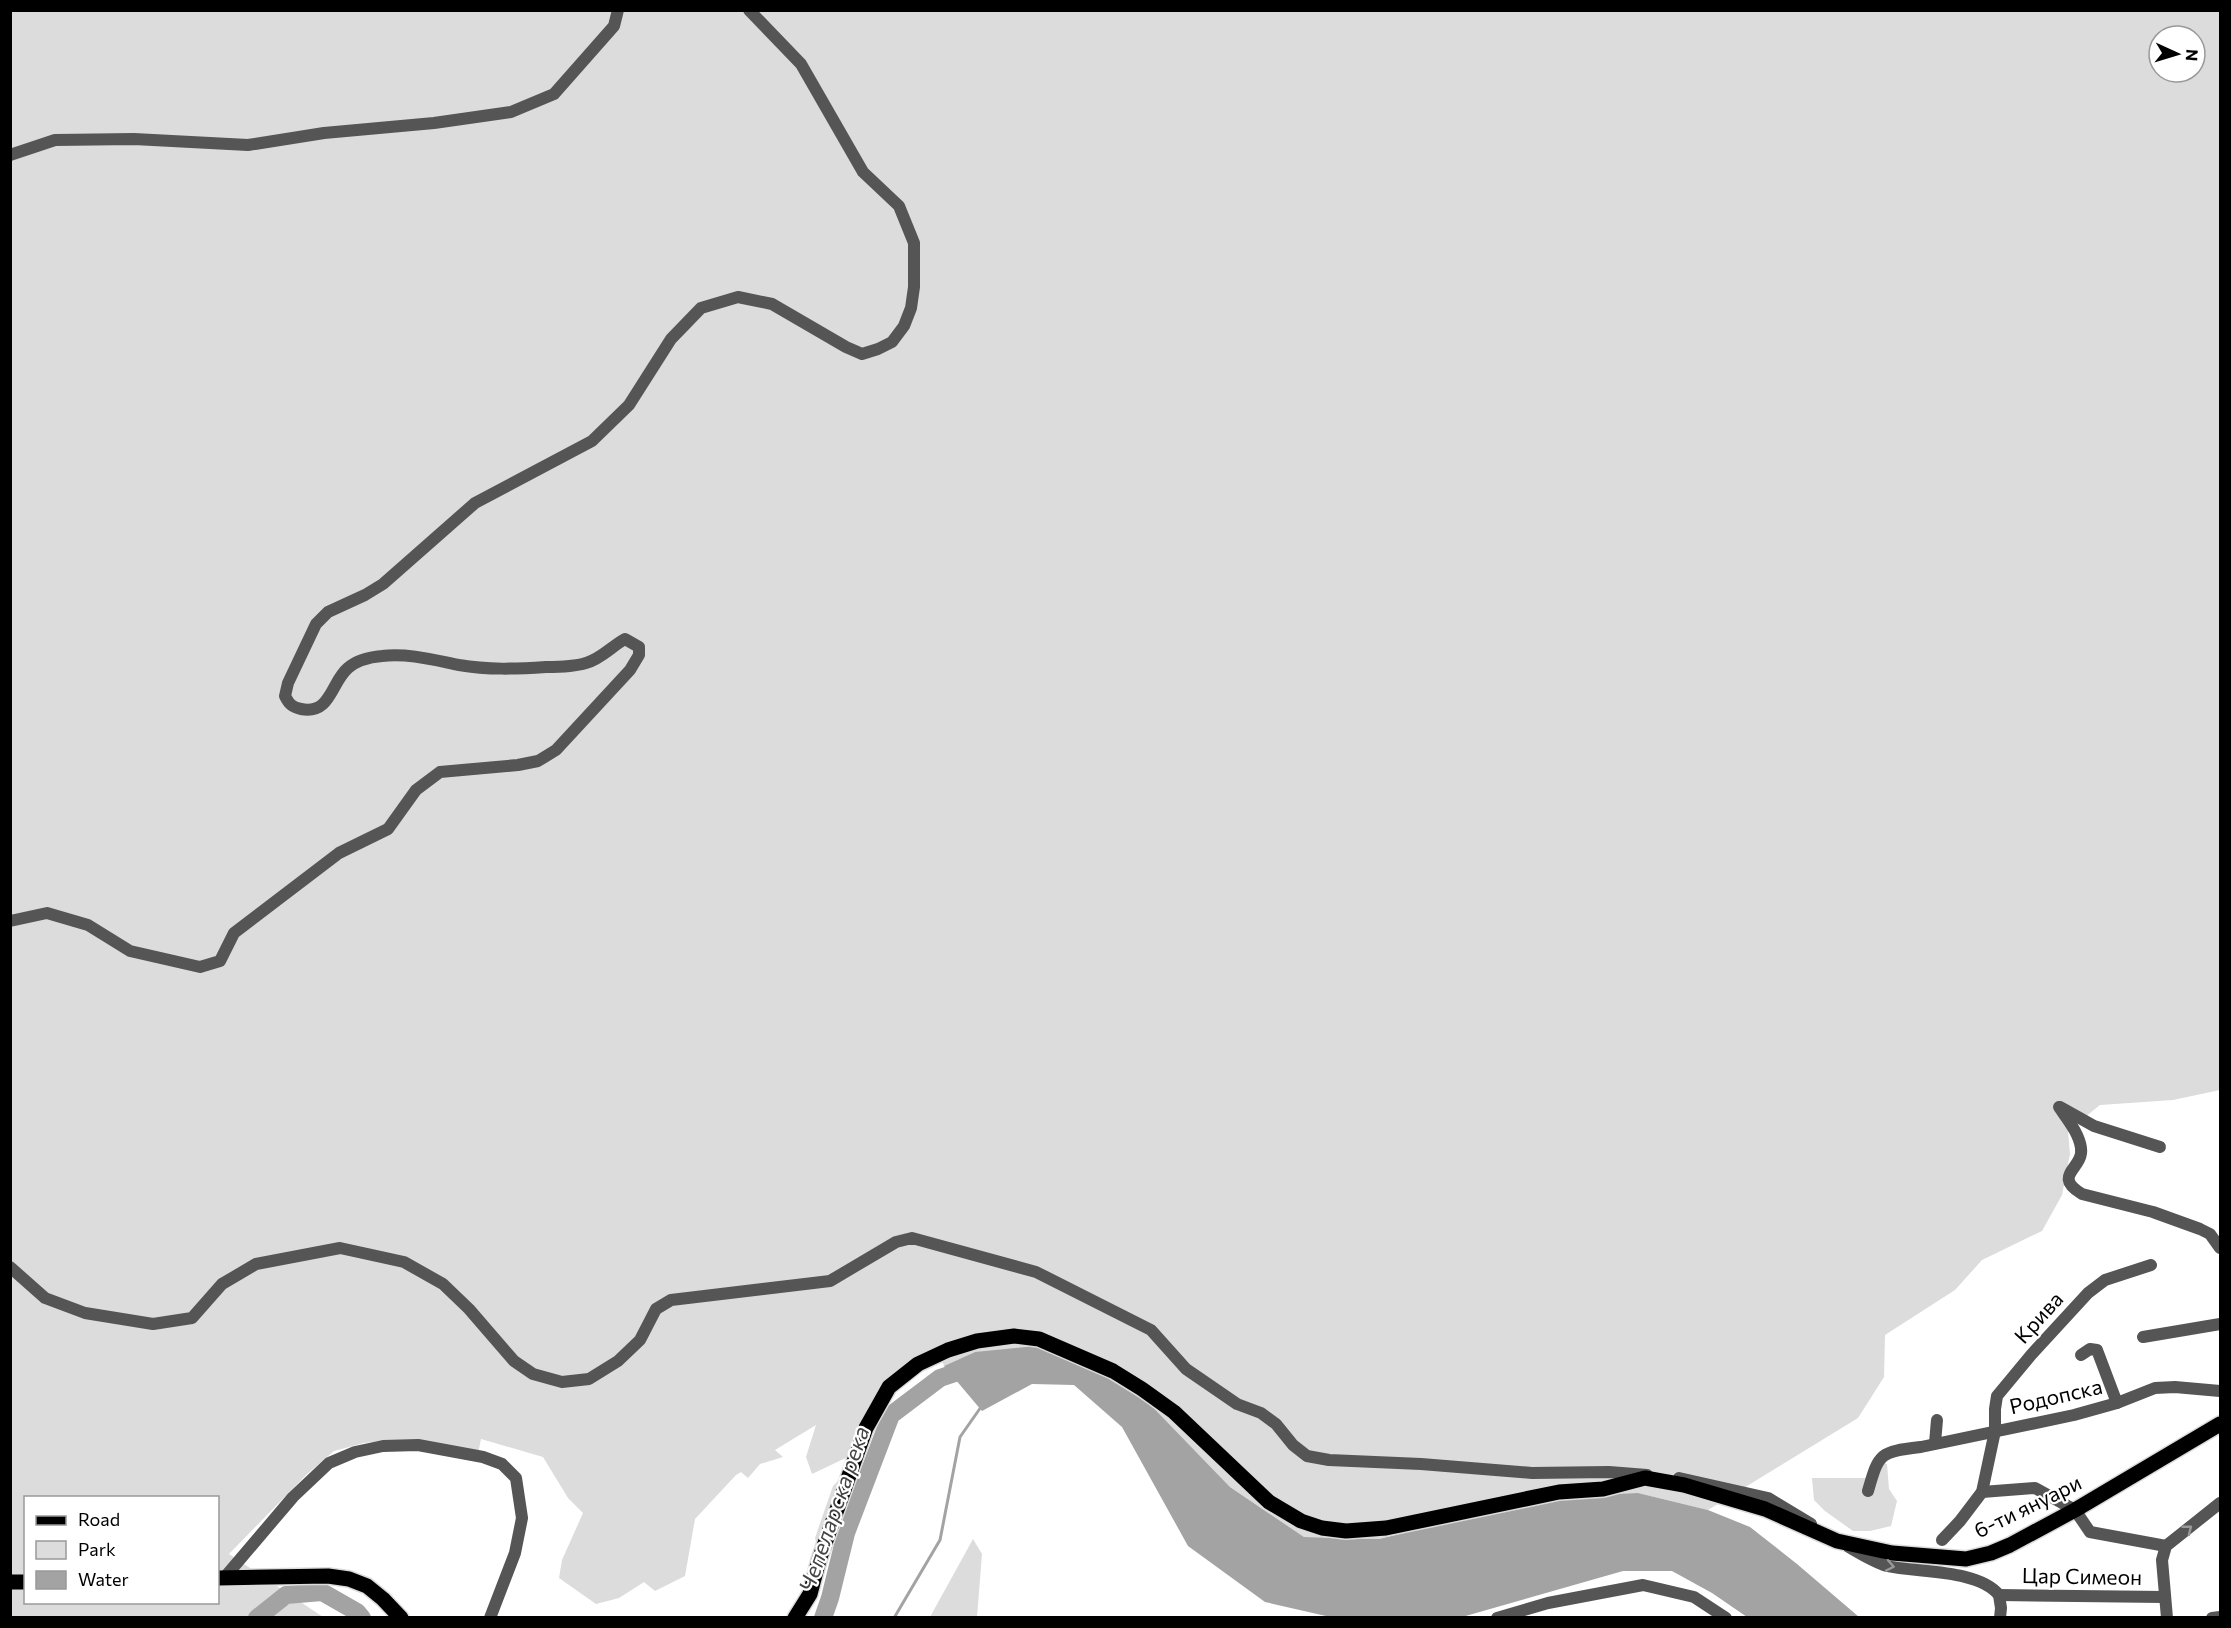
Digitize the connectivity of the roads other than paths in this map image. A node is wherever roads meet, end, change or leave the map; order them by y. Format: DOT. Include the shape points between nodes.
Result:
graph roads {
  1 [pos="618,10"];
  2 [pos="749,10"];
  3 [pos="10,155"];
  4 [pos="10,921"];
  5 [pos="2160,1147"];
  6 [pos="2220,1248"];
  7 [pos="2151,1265"];
  8 [pos="10,1267"];
  9 [pos="2220,1324"];
  10 [pos="2144,1336"];
  11 [pos="2081,1355"];
  12 [pos="2220,1391"];
  13 [pos="2117,1403"];
  14 [pos="1937,1420"];
  15 [pos="2220,1424"];
  16 [pos="1995,1431"];
  17 [pos="1935,1443"];
  18 [pos="1868,1491"];
  19 [pos="1982,1492"];
  20 [pos="2220,1503"];
  21 [pos="2075,1510"];
  22 [pos="1942,1540"];
  23 [pos="1838,1541"];
  24 [pos="2166,1546"];
  25 [pos="221,1578"];
  26 [pos="1999,1595"];
  27 [pos="2164,1597"];
  28 [pos="400,1617"];
  29 [pos="490,1617"];
  30 [pos="795,1617"];
  31 [pos="1497,1617"];
  32 [pos="1726,1617"];
  33 [pos="2000,1617"];
  34 [pos="2167,1617"];
  35 [pos="2212,1617"];
  36 [pos="2220,1617"];
  1 -- 3 [label="street" via="614,26 554,94 511,112 249,145 134,139 55,140"];
  2 -- 4 [label="street" via="801,64 863,172 899,206 914,243 912,308 904,326 892,342 862,354 772,304 738,297 701,308 671,339 629,405 592,441 475,503 383,584 328,612 316,624 285,696 290,705 298,708 318,708 348,667 393,655 492,670 572,666 597,659 625,639 639,647 630,670 556,750 538,761 440,772 416,790 388,830 339,853 234,933 220,961 200,967 130,951 88,925 47,913"];
  5 -- 6 [label="street" via="2094,1126 2059,1107 2079,1138 2082,1151 2069,1171 2072,1188 2200,1229 2210,1234"];
  7 -- 16 [label="street, Крива" via="2105,1280 2088,1293 1997,1396"];
  8 -- 23 [label="street" via="45,1298 85,1313 153,1324 192,1318 222,1284 256,1264 340,1248 404,1262 443,1284 514,1361 533,1374 562,1382 590,1379 618,1361 640,1340 656,1309 671,1300 830,1281 896,1242 912,1238 1036,1272 1151,1330 1186,1369 1237,1404 1261,1413 1307,1456 1532,1473 1609,1472 1685,1479 1768,1498"];
  9 -- 10 [label="street"];
  11 -- 13 [label="street" via="2090,1349 2097,1350"];
  12 -- 13 [label="street, Родопска" via="2155,1388"];
  13 -- 16 [label="street, Родопска"];
  14 -- 17 [label="street"];
  15 -- 21 [label="main road, 6-ти януари"];
  16 -- 17 [label="street, Родопска"];
  16 -- 19 [label="street, Крива"];
  17 -- 18 [label="street, Родопска" via="1883,1455 1874,1468"];
  19 -- 21 [label="street" via="2035,1488"];
  19 -- 22 [label="street"];
  24 -- 20 [label="street, one-way"];
  21 -- 23 [label="main road, 6-ти януари" via="2010,1545 1966,1559 1892,1553"];
  21 -- 24 [label="street" via="2090,1532"];
  23 -- 26 [label="street, one-way" via="1880,1563 1961,1576 1984,1584"];
  23 -- 30 [label="main road, 6-ти януари" via="1765,1509 1645,1478 1603,1490 1518,1499 1386,1528 1322,1528 1269,1502 1174,1412 1142,1389 1069,1350 1039,1339 1014,1336 948,1350 918,1364 889,1387 866,1428 810,1594"];
  24 -- 27 [label="street" via="2162,1560"];
  25 -- 28 [label="main road" via="349,1579 367,1586"];
  25 -- 29 [label="street" via="329,1463 383,1446 418,1445 483,1457 502,1464 516,1478 522,1518 515,1553"];
  26 -- 27 [label="street, Цар Симеон"];
  26 -- 33 [label="street"];
  27 -- 34 [label="street"];
  31 -- 32 [label="street" via="1643,1585 1694,1597"];
  35 -- 36 [label="street"];
}
